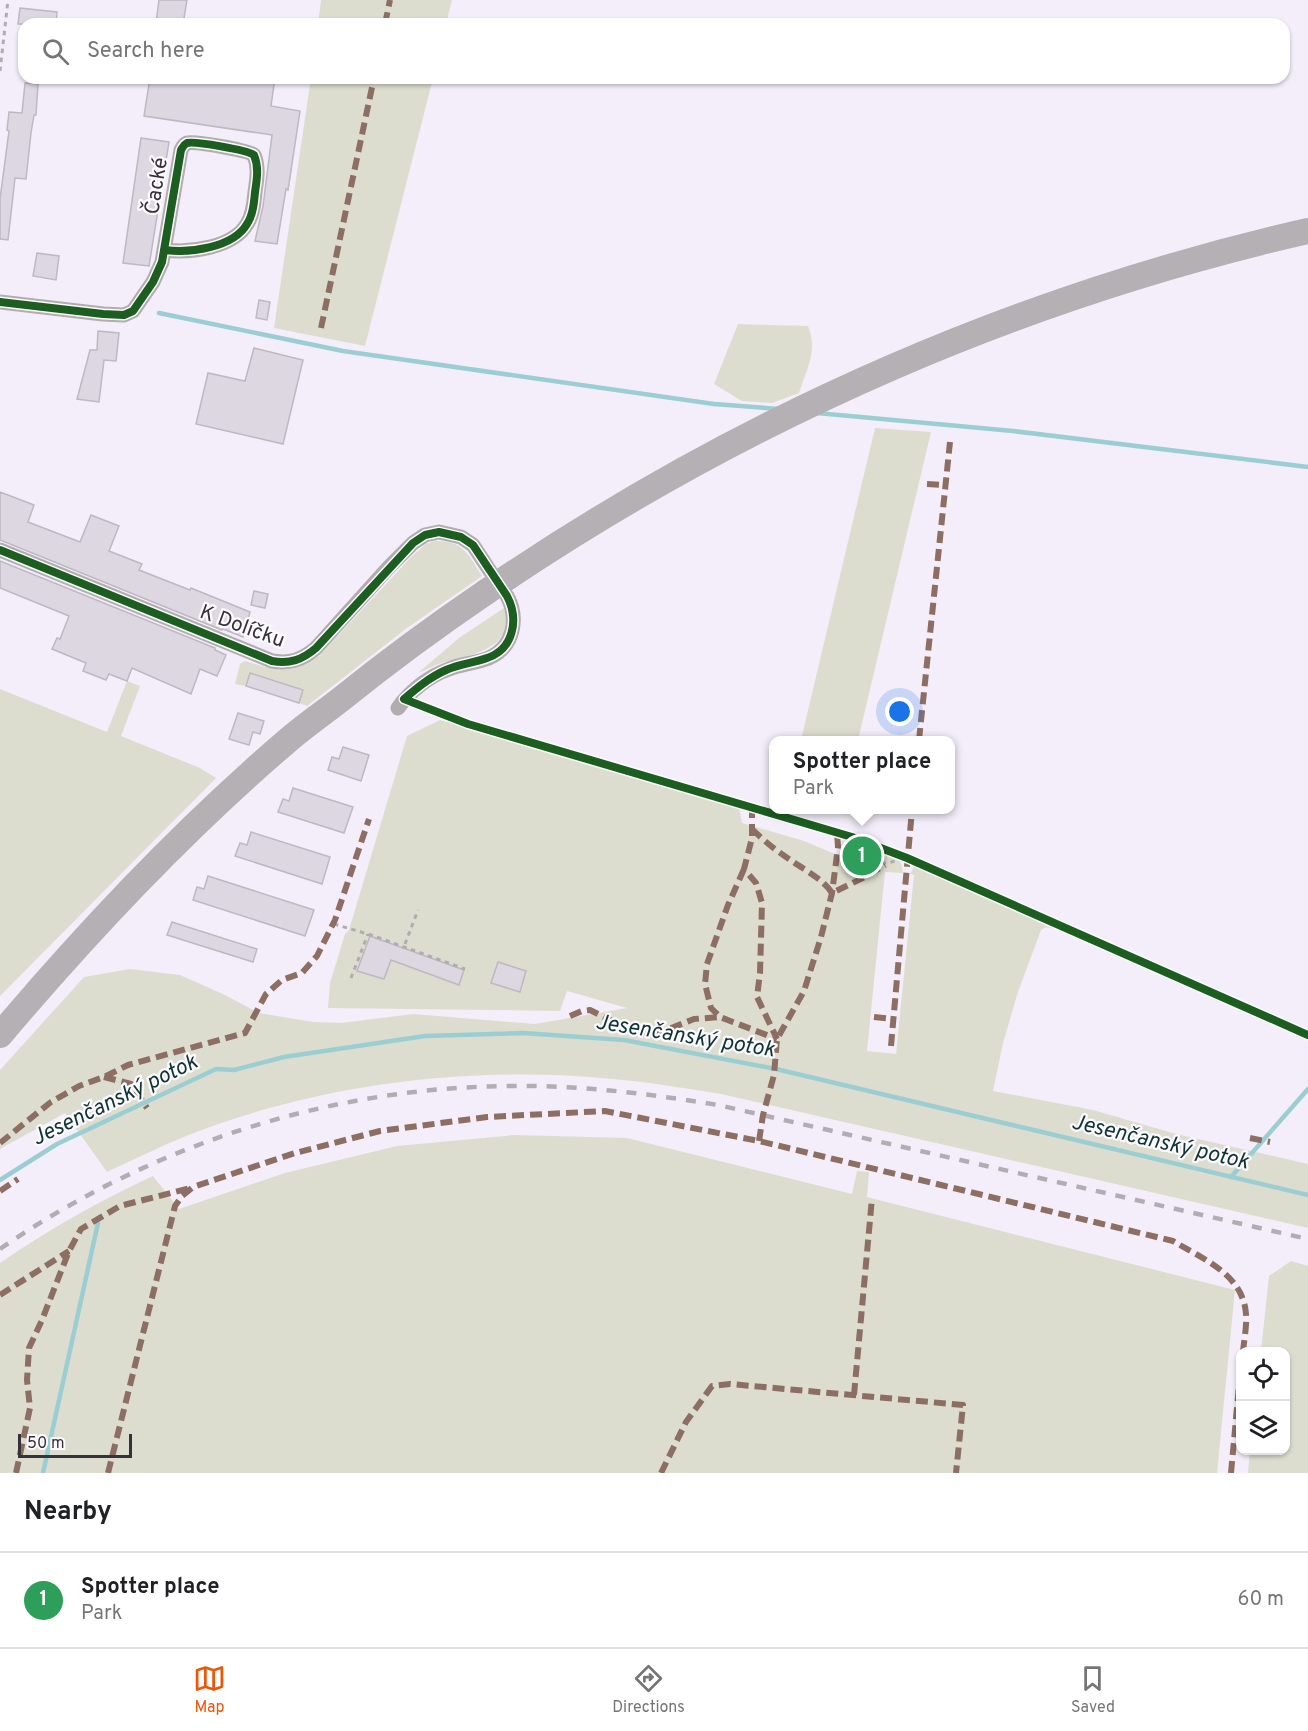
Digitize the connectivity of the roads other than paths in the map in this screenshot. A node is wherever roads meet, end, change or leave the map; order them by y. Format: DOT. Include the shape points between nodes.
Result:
graph roads {
  1 [pos="1308,231"];
  2 [pos="165,250"];
  3 [pos="0,302"];
  4 [pos="0,550"];
  5 [pos="498,584"];
  6 [pos="398,708"];
  7 [pos="0,1035"];
  1 -- 5 [label="main road" via="1178,264 1021,315 928,352 706,456 562,540"];
  2 -- 2 [label="street, Čacké" via="183,146 193,142 245,150 254,155 256,186 251,215 243,230 214,246"];
  2 -- 3 [label="street, Čacké" via="153,282 129,314"];
  4 -- 5 [label="street, K Dolíčku" via="283,663 300,659 316,648 389,567 425,535 439,532 461,537 473,545"];
  5 -- 6 [label="street, K Dolíčku" via="512,604 514,622 505,646 488,658 436,675"];
  5 -- 7 [label="main road" via="392,658 270,757 99,922"];
}
